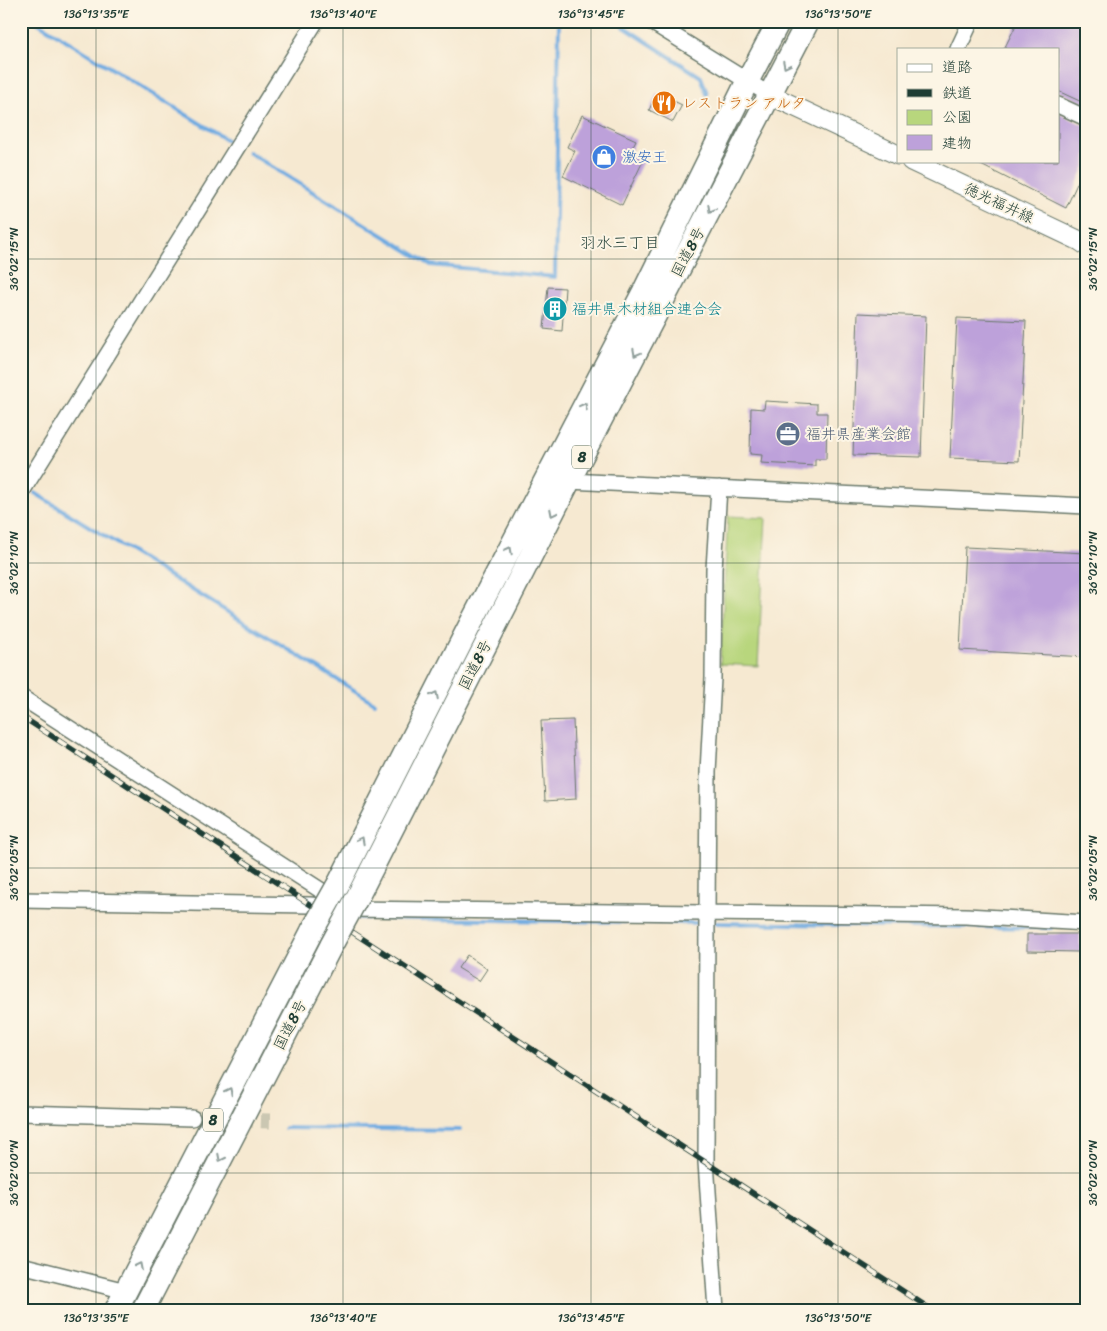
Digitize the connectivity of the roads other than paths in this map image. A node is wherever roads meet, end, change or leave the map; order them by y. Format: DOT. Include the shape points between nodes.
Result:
graph roads {
  1 [pos="316,21"];
  2 [pos="650,21"];
  3 [pos="779,21"];
  4 [pos="808,21"];
  5 [pos="971,21"];
  6 [pos="958,48"];
  7 [pos="747,82"];
  8 [pos="770,95"];
  9 [pos="1060,106"];
  10 [pos="1086,118"];
  11 [pos="897,155"];
  12 [pos="913,162"];
  13 [pos="1084,239"];
  14 [pos="569,481"];
  15 [pos="719,488"];
  16 [pos="21,493"];
  17 [pos="1086,506"];
  18 [pos="21,697"];
  19 [pos="21,900"];
  20 [pos="354,901"];
  21 [pos="707,913"];
  22 [pos="1086,923"];
  23 [pos="21,1113"];
  24 [pos="192,1118"];
  25 [pos="21,1265"];
  26 [pos="121,1300"];
  27 [pos="143,1310"];
  28 [pos="716,1310"];
  1 -- 16 [label="street"];
  2 -- 7 [label="street"];
  3 -- 7 [label="highway, 国道8号 / 8"];
  4 -- 8 [label="highway, 国道8号 / 8, one-way"];
  5 -- 6 [label="street"];
  7 -- 8 [label="street"];
  26 -- 7 [label="highway, 国道8号 / 8, one-way, bridge" via="644,292"];
  8 -- 11 [label="main road"];
  8 -- 14 [label="highway, 国道8号 / 8, one-way"];
  9 -- 10 [label="street"];
  12 -- 13 [label="main road, 徳光福井線"];
  14 -- 15 [label="street"];
  14 -- 20 [label="highway, 国道8号 / 8, one-way"];
  15 -- 17 [label="street"];
  15 -- 21 [label="street" via="708,772"];
  18 -- 20 [label="street"];
  19 -- 20 [label="street" via="310,905"];
  20 -- 21 [label="street"];
  20 -- 27 [label="highway, 国道8号 / 8, one-way, bridge"];
  21 -- 22 [label="street" via="966,916"];
  21 -- 28 [label="street" via="706,1162"];
  23 -- 24 [label="street"];
  25 -- 26 [label="street"];
}
